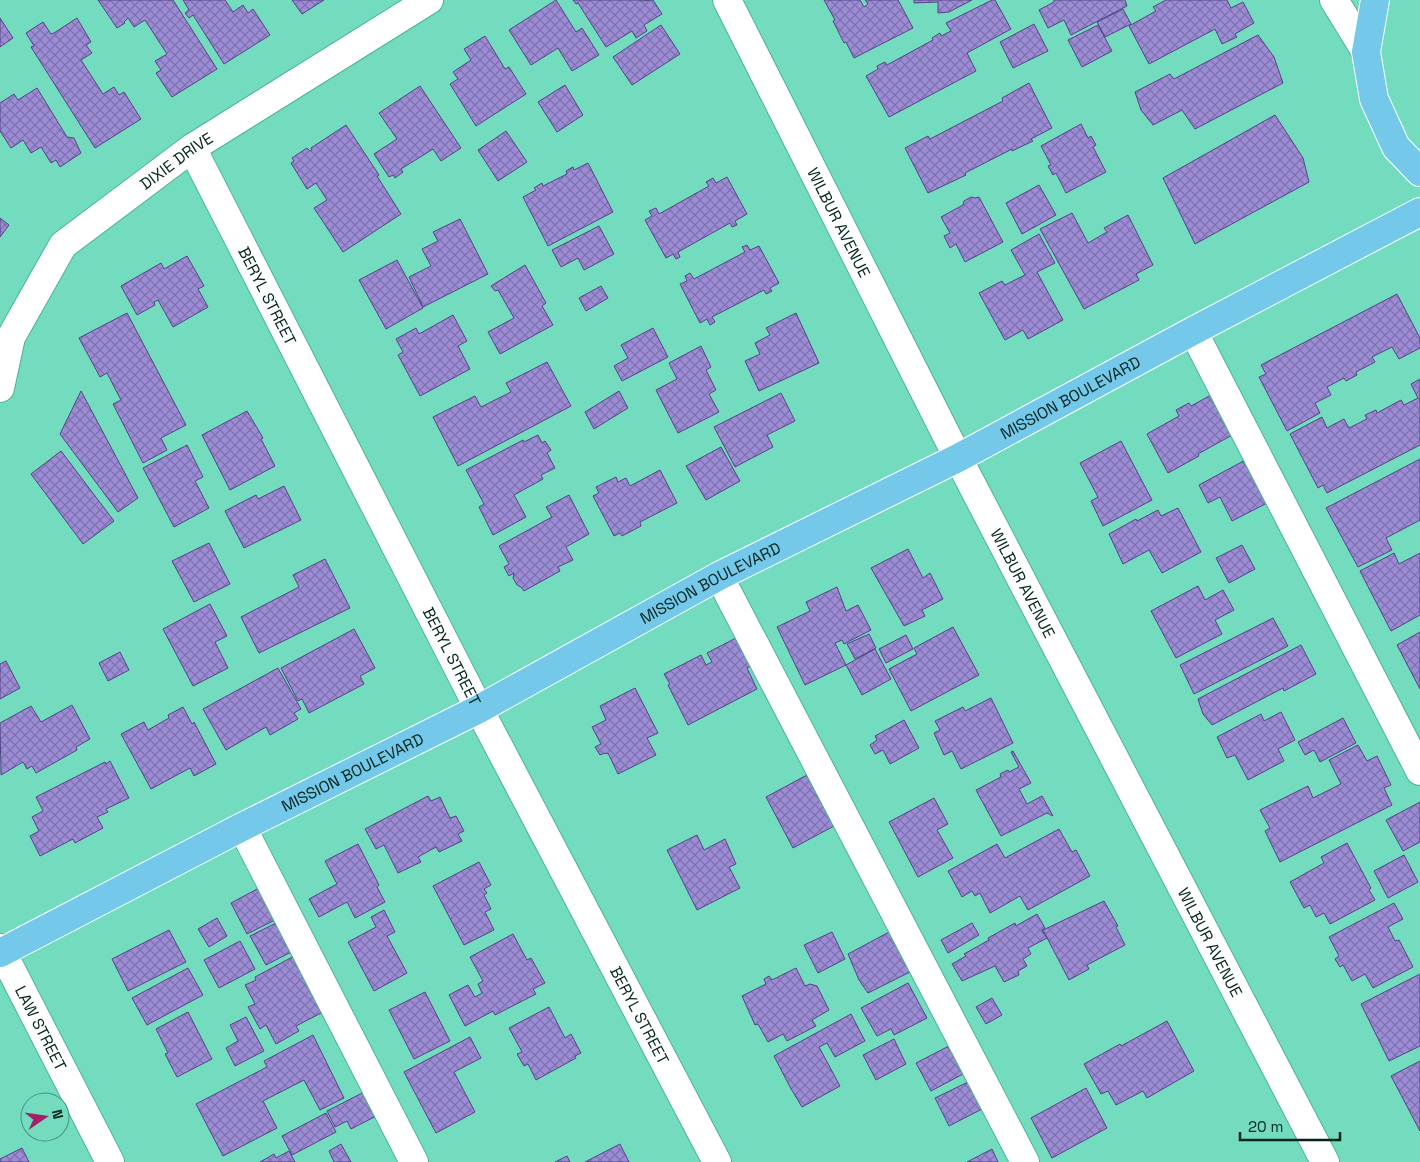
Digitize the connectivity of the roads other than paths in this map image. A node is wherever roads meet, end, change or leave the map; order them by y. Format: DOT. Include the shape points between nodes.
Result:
graph roads {
  1 [pos="429,0"];
  2 [pos="726,0"];
  3 [pos="1334,0"];
  4 [pos="1375,0"];
  5 [pos="1366,52"];
  6 [pos="192,148"];
  7 [pos="1420,172"];
  8 [pos="1420,212"];
  9 [pos="1193,330"];
  10 [pos="0,388"];
  11 [pos="958,458"];
  12 [pos="719,576"];
  13 [pos="478,709"];
  14 [pos="1420,771"];
  15 [pos="242,827"];
  16 [pos="1,951"];
  17 [pos="110,1162"];
  18 [pos="414,1162"];
  19 [pos="716,1162"];
  20 [pos="1025,1162"];
  21 [pos="1326,1162"];
  1 -- 6 [label="street, DIXIE DRIVE"];
  2 -- 11 [label="street, WILBUR AVENUE"];
  3 -- 5 [label="street"];
  4 -- 5 [label="main road"];
  5 -- 7 [label="main road" via="1374,99 1396,147"];
  6 -- 10 [label="street, DIXIE DRIVE" via="63,245 11,337"];
  6 -- 13 [label="street, BERYL STREET"];
  8 -- 9 [label="main road, MISSION BOULEVARD"];
  9 -- 11 [label="main road, MISSION BOULEVARD"];
  9 -- 14 [label="street"];
  11 -- 12 [label="main road, MISSION BOULEVARD"];
  11 -- 21 [label="street, WILBUR AVENUE"];
  12 -- 13 [label="main road, MISSION BOULEVARD"];
  12 -- 20 [label="street"];
  13 -- 15 [label="main road, MISSION BOULEVARD"];
  13 -- 19 [label="street, BERYL STREET"];
  15 -- 16 [label="main road, MISSION BOULEVARD"];
  15 -- 18 [label="street"];
  16 -- 17 [label="street, LAW STREET"];
}
